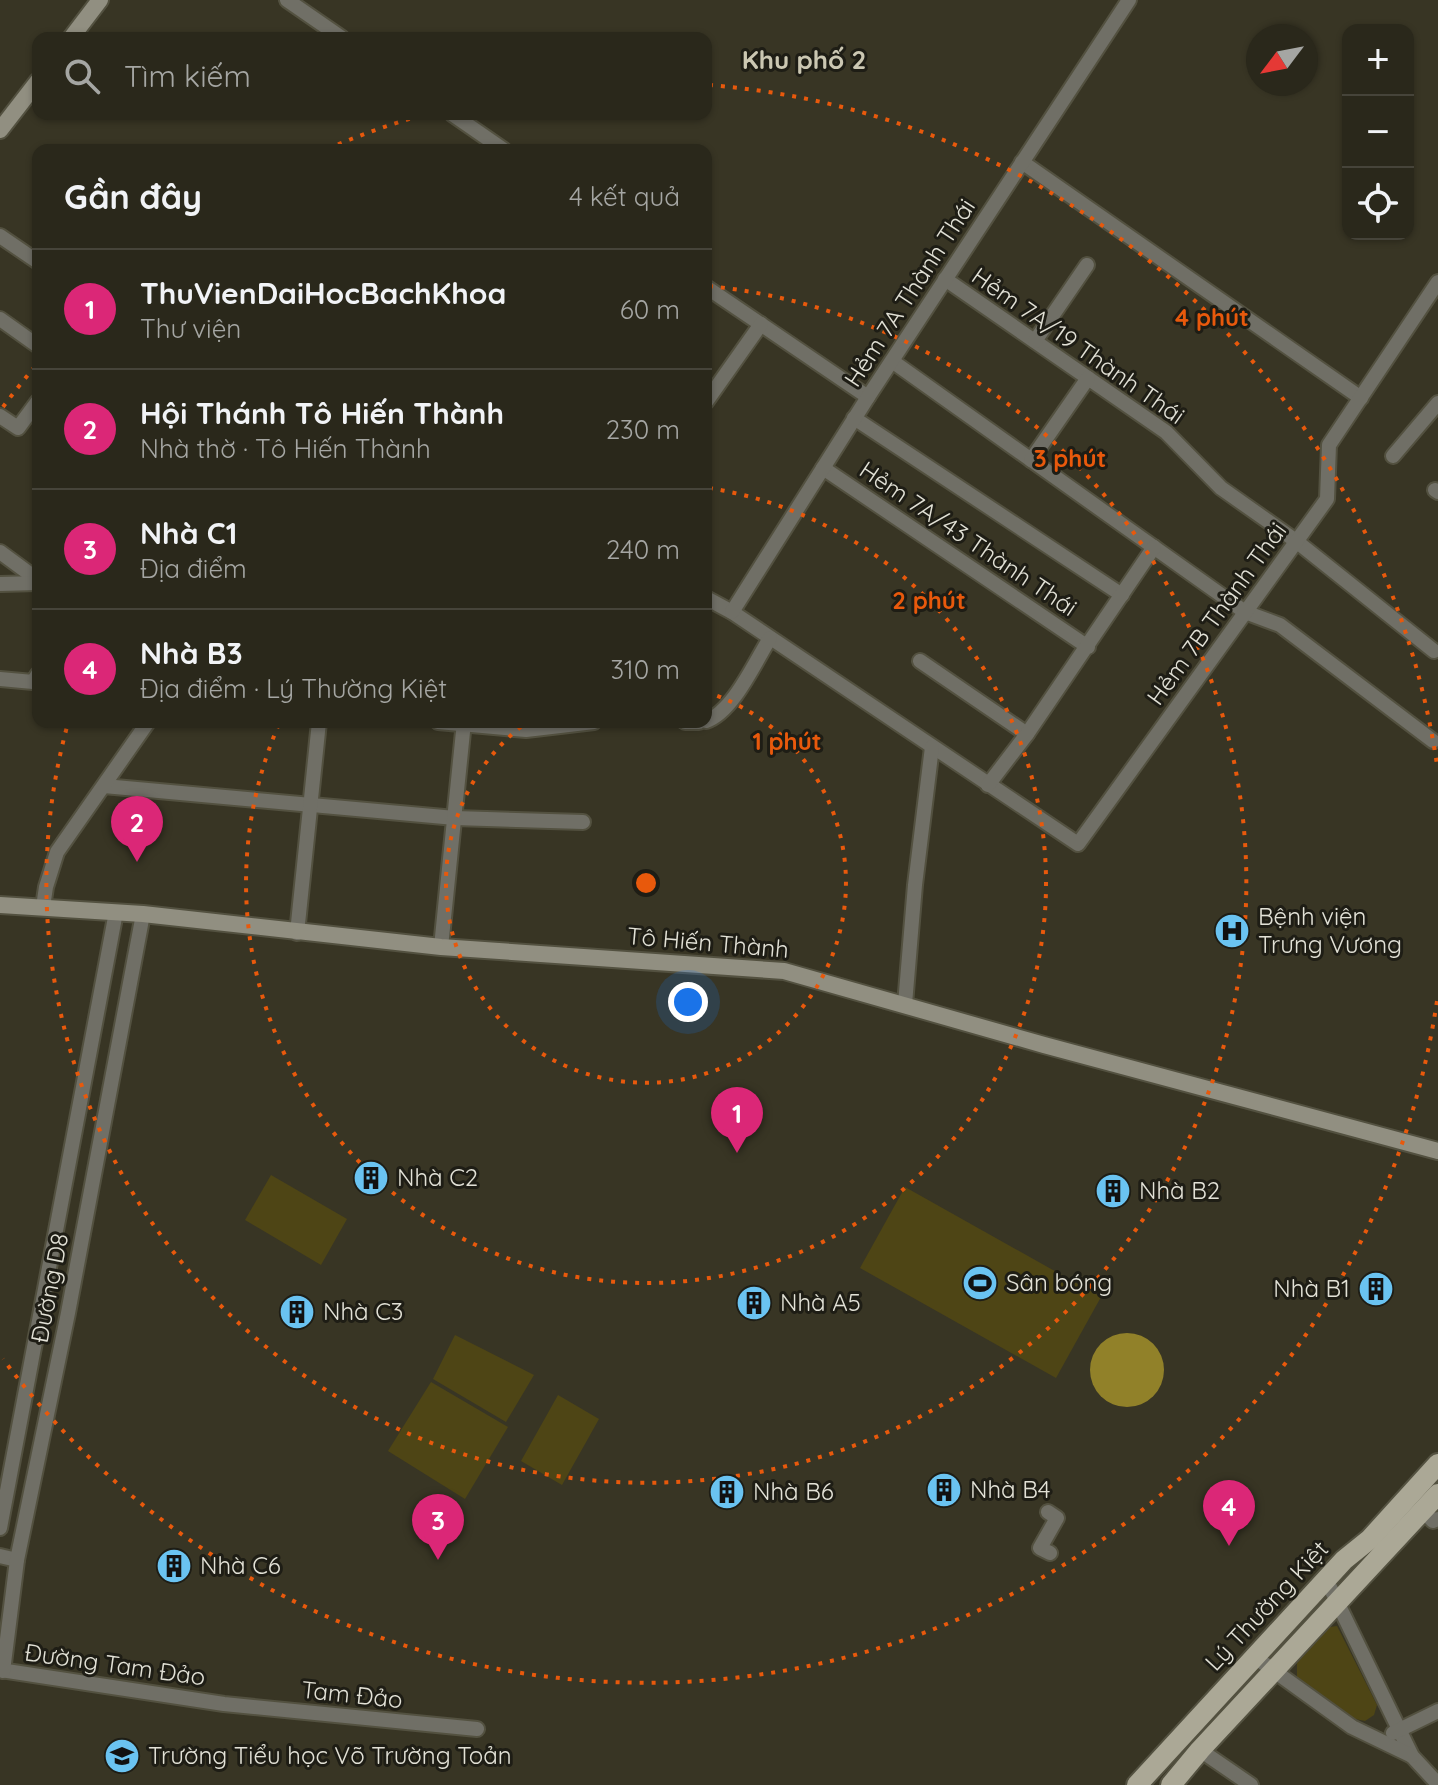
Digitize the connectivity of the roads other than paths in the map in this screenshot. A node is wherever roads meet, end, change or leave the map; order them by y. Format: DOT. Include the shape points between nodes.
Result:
graph roads {
  1 [pos="100,0"];
  2 [pos="287,0"];
  3 [pos="1129,0"];
  4 [pos="76,32"];
  5 [pos="333,32"];
  6 [pos="32,88"];
  7 [pos="461,120"];
  8 [pos="1,127"];
  9 [pos="495,144"];
  10 [pos="1022,162"];
  11 [pos="0,236"];
  12 [pos="32,258"];
  13 [pos="1087,265"];
  14 [pos="945,279"];
  15 [pos="1438,282"];
  16 [pos="712,291"];
  17 [pos="0,319"];
  18 [pos="761,324"];
  19 [pos="1035,341"];
  20 [pos="32,342"];
  21 [pos="892,361"];
  22 [pos="1088,378"];
  23 [pos="712,393"];
  24 [pos="868,397"];
  25 [pos="1361,398"];
  26 [pos="1438,403"];
  27 [pos="32,409"];
  28 [pos="0,416"];
  29 [pos="854,418"];
  30 [pos="1393,456"];
  31 [pos="1031,460"];
  32 [pos="823,468"];
  33 [pos="1296,541"];
  34 [pos="1154,547"];
  35 [pos="0,552"];
  36 [pos="32,576"];
  37 [pos="32,581"];
  38 [pos="0,584"];
  39 [pos="1122,595"];
  40 [pos="712,601"];
  41 [pos="732,612"];
  42 [pos="1245,612"];
  43 [pos="770,638"];
  44 [pos="1088,647"];
  45 [pos="1434,651"];
  46 [pos="920,661"];
  47 [pos="0,679"];
  48 [pos="32,682"];
  49 [pos="712,718"];
  50 [pos="144,728"];
  51 [pos="318,728"];
  52 [pos="464,728"];
  53 [pos="508,728"];
  54 [pos="543,728"];
  55 [pos="1027,734"];
  56 [pos="1433,741"];
  57 [pos="932,747"];
  58 [pos="988,785"];
  59 [pos="104,786"];
  60 [pos="311,806"];
  61 [pos="455,818"];
  62 [pos="583,822"];
  63 [pos="0,905"];
  64 [pos="43,907"];
  65 [pos="116,912"];
  66 [pos="143,914"];
  67 [pos="297,933"];
  68 [pos="441,947"];
  69 [pos="905,1004"];
  70 [pos="1438,1151"];
  71 [pos="41,1308"];
  72 [pos="68,1313"];
  73 [pos="1438,1464"];
  74 [pos="1438,1494"];
  75 [pos="1048,1512"];
  76 [pos="1433,1520"];
  77 [pos="0,1528"];
  78 [pos="1050,1553"];
  79 [pos="0,1556"];
  80 [pos="17,1560"];
  81 [pos="1326,1579"];
  82 [pos="1337,1602"];
  83 [pos="1255,1657"];
  84 [pos="1274,1670"];
  85 [pos="1,1671"];
  86 [pos="224,1704"];
  87 [pos="1438,1711"];
  88 [pos="477,1729"];
  89 [pos="1399,1730"];
  90 [pos="1378,1740"];
  91 [pos="1200,1750"];
  92 [pos="1412,1756"];
  93 [pos="1438,1784"];
  94 [pos="1137,1785"];
  95 [pos="1171,1785"];
  96 [pos="1251,1785"];
  1 -- 4 [label="main road"];
  2 -- 5 [label="street"];
  3 -- 10 [label="street, Hẻm 7A Thành Thái"];
  6 -- 8 [label="main road"];
  7 -- 9 [label="street"];
  10 -- 14 [label="street, Hẻm 7A Thành Thái"];
  10 -- 25 [label="street"];
  11 -- 12 [label="street"];
  13 -- 19 [label="street"];
  14 -- 19 [label="street, Hẻm 7A/19 Thành Thái"];
  14 -- 21 [label="street, Hẻm 7A Thành Thái"];
  15 -- 25 [label="street, Hẻm 7B Thành Thái"];
  16 -- 18 [label="street"];
  17 -- 20 [label="street"];
  18 -- 23 [label="street"];
  18 -- 24 [label="street"];
  19 -- 22 [label="street, Hẻm 7A/19 Thành Thái"];
  21 -- 24 [label="street, Hẻm 7A Thành Thái"];
  21 -- 31 [label="street"];
  22 -- 31 [label="street"];
  22 -- 33 [label="street, Hẻm 7A/19 Thành Thái" via="1166,432 1221,488"];
  24 -- 29 [label="street, Hẻm 7A Thành Thái"];
  25 -- 33 [label="street, Hẻm 7B Thành Thái" via="1329,445 1327,499"];
  26 -- 30 [label="street"];
  27 -- 28 [label="street" via="18,428"];
  29 -- 32 [label="street, Hẻm 7A Thành Thái"];
  29 -- 39 [label="street"];
  31 -- 34 [label="street"];
  32 -- 41 [label="street, Hẻm 7A Thành Thái"];
  32 -- 44 [label="street, Hẻm 7A/43 Thành Thái"];
  33 -- 42 [label="street, Hẻm 7B Thành Thái"];
  33 -- 45 [label="street, Hẻm 7A/19 Thành Thái"];
  34 -- 39 [label="street, Hẻm 7A/43 Thành Thái"];
  34 -- 42 [label="street"];
  35 -- 36 [label="street"];
  37 -- 38 [label="street"];
  39 -- 44 [label="street, Hẻm 7A/43 Thành Thái"];
  40 -- 41 [label="street"];
  41 -- 43 [label="street"];
  42 -- 56 [label="street" via="1280,625"];
  42 -- 58 [label="street, Hẻm 7B Thành Thái" via="1078,844"];
  43 -- 49 [label="street" via="728,706"];
  43 -- 57 [label="street"];
  44 -- 55 [label="street, Hẻm 7A/43 Thành Thái"];
  46 -- 55 [label="street"];
  47 -- 48 [label="street"];
  50 -- 59 [label="street"];
  51 -- 60 [label="street"];
  52 -- 61 [label="street"];
  53 -- 54 [label="street"];
  55 -- 58 [label="street, Hẻm 7A/43 Thành Thái"];
  57 -- 58 [label="street"];
  57 -- 69 [label="street"];
  59 -- 60 [label="street"];
  59 -- 64 [label="street" via="57,852"];
  60 -- 61 [label="street"];
  60 -- 67 [label="street"];
  61 -- 62 [label="street"];
  61 -- 68 [label="street"];
  63 -- 64 [label="main road, Tô Hiến Thành"];
  64 -- 65 [label="main road, Tô Hiến Thành"];
  65 -- 66 [label="main road, Tô Hiến Thành"];
  65 -- 71 [label="street, Đường D8"];
  66 -- 67 [label="main road, Tô Hiến Thành"];
  66 -- 72 [label="street, Đường D8"];
  67 -- 68 [label="main road, Tô Hiến Thành"];
  68 -- 69 [label="main road, Tô Hiến Thành" via="784,971"];
  69 -- 70 [label="main road, Tô Hiến Thành"];
  71 -- 72 [label="street"];
  71 -- 77 [label="street, Đường D8"];
  72 -- 80 [label="street, Đường D8"];
  73 -- 81 [label="main road, Lý Thường Kiệt"];
  74 -- 76 [label="main road, Lý Thường Kiệt"];
  75 -- 78 [label="street" via="1057,1518 1040,1548"];
  76 -- 82 [label="main road, Lý Thường Kiệt"];
  79 -- 80 [label="street"];
  80 -- 85 [label="street, Đường D8"];
  81 -- 82 [label="street"];
  81 -- 83 [label="main road, Lý Thường Kiệt"];
  82 -- 84 [label="main road, Lý Thường Kiệt"];
  82 -- 89 [label="street"];
  83 -- 84 [label="street"];
  83 -- 94 [label="main road, Lý Thường Kiệt"];
  84 -- 90 [label="street"];
  84 -- 91 [label="main road, Lý Thường Kiệt"];
  85 -- 86 [label="street, Đường Tam Đảo"];
  86 -- 88 [label="street, Tam Đảo"];
  87 -- 89 [label="street"];
  89 -- 90 [label="street"];
  89 -- 92 [label="street"];
  90 -- 92 [label="street"];
  91 -- 95 [label="main road, Lý Thường Kiệt"];
  91 -- 96 [label="street"];
  92 -- 93 [label="street"];
}
